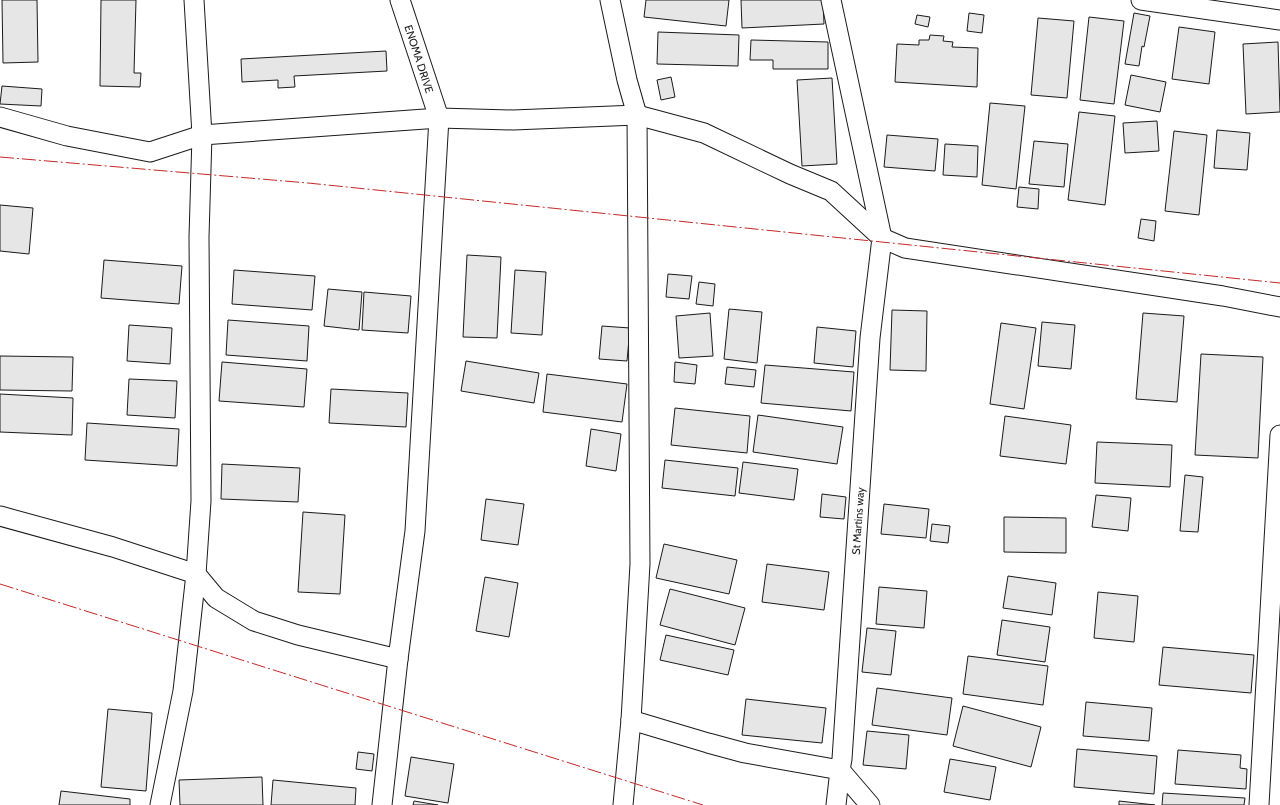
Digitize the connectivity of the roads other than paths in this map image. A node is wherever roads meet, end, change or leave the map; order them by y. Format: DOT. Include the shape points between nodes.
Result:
graph roads {
  1 [pos="194,0"];
  2 [pos="400,0"];
  3 [pos="610,0"];
  4 [pos="832,0"];
  5 [pos="1141,0"];
  6 [pos="1280,20"];
  7 [pos="637,115"];
  8 [pos="0,117"];
  9 [pos="439,118"];
  10 [pos="202,135"];
  11 [pos="882,238"];
  12 [pos="1280,307"];
  13 [pos="1280,435"];
  14 [pos="0,516"];
  15 [pos="196,574"];
  16 [pos="398,659"];
  17 [pos="631,720"];
  18 [pos="840,770"];
  19 [pos="160,805"];
  20 [pos="382,805"];
  21 [pos="623,805"];
  22 [pos="836,805"];
  23 [pos="870,805"];
  24 [pos="1259,805"];
  1 -- 10 [label="street"];
  2 -- 9 [label="street, ENOMA DRIVE"];
  3 -- 7 [label="street"];
  4 -- 11 [label="street, St Martins way"];
  5 -- 6 [label="street"];
  7 -- 9 [label="street" via="513,120"];
  7 -- 11 [label="street" via="704,133 790,174 831,190"];
  7 -- 17 [label="street" via="640,564"];
  8 -- 10 [label="street" via="67,136 150,152"];
  9 -- 10 [label="street"];
  9 -- 16 [label="street" via="415,531"];
  10 -- 15 [label="street" via="199,237 201,501"];
  11 -- 12 [label="street" via="905,248 1223,296"];
  11 -- 18 [label="street, St Martins way" via="870,338"];
  13 -- 24 [label="street"];
  14 -- 15 [label="street" via="113,547"];
  15 -- 16 [label="street" via="216,598 254,621 298,635"];
  15 -- 19 [label="street" via="184,691"];
  16 -- 20 [label="street"];
  17 -- 18 [label="street" via="745,753"];
  17 -- 21 [label="street"];
  18 -- 22 [label="street, St Martins way"];
  18 -- 23 [label="street"];
}
